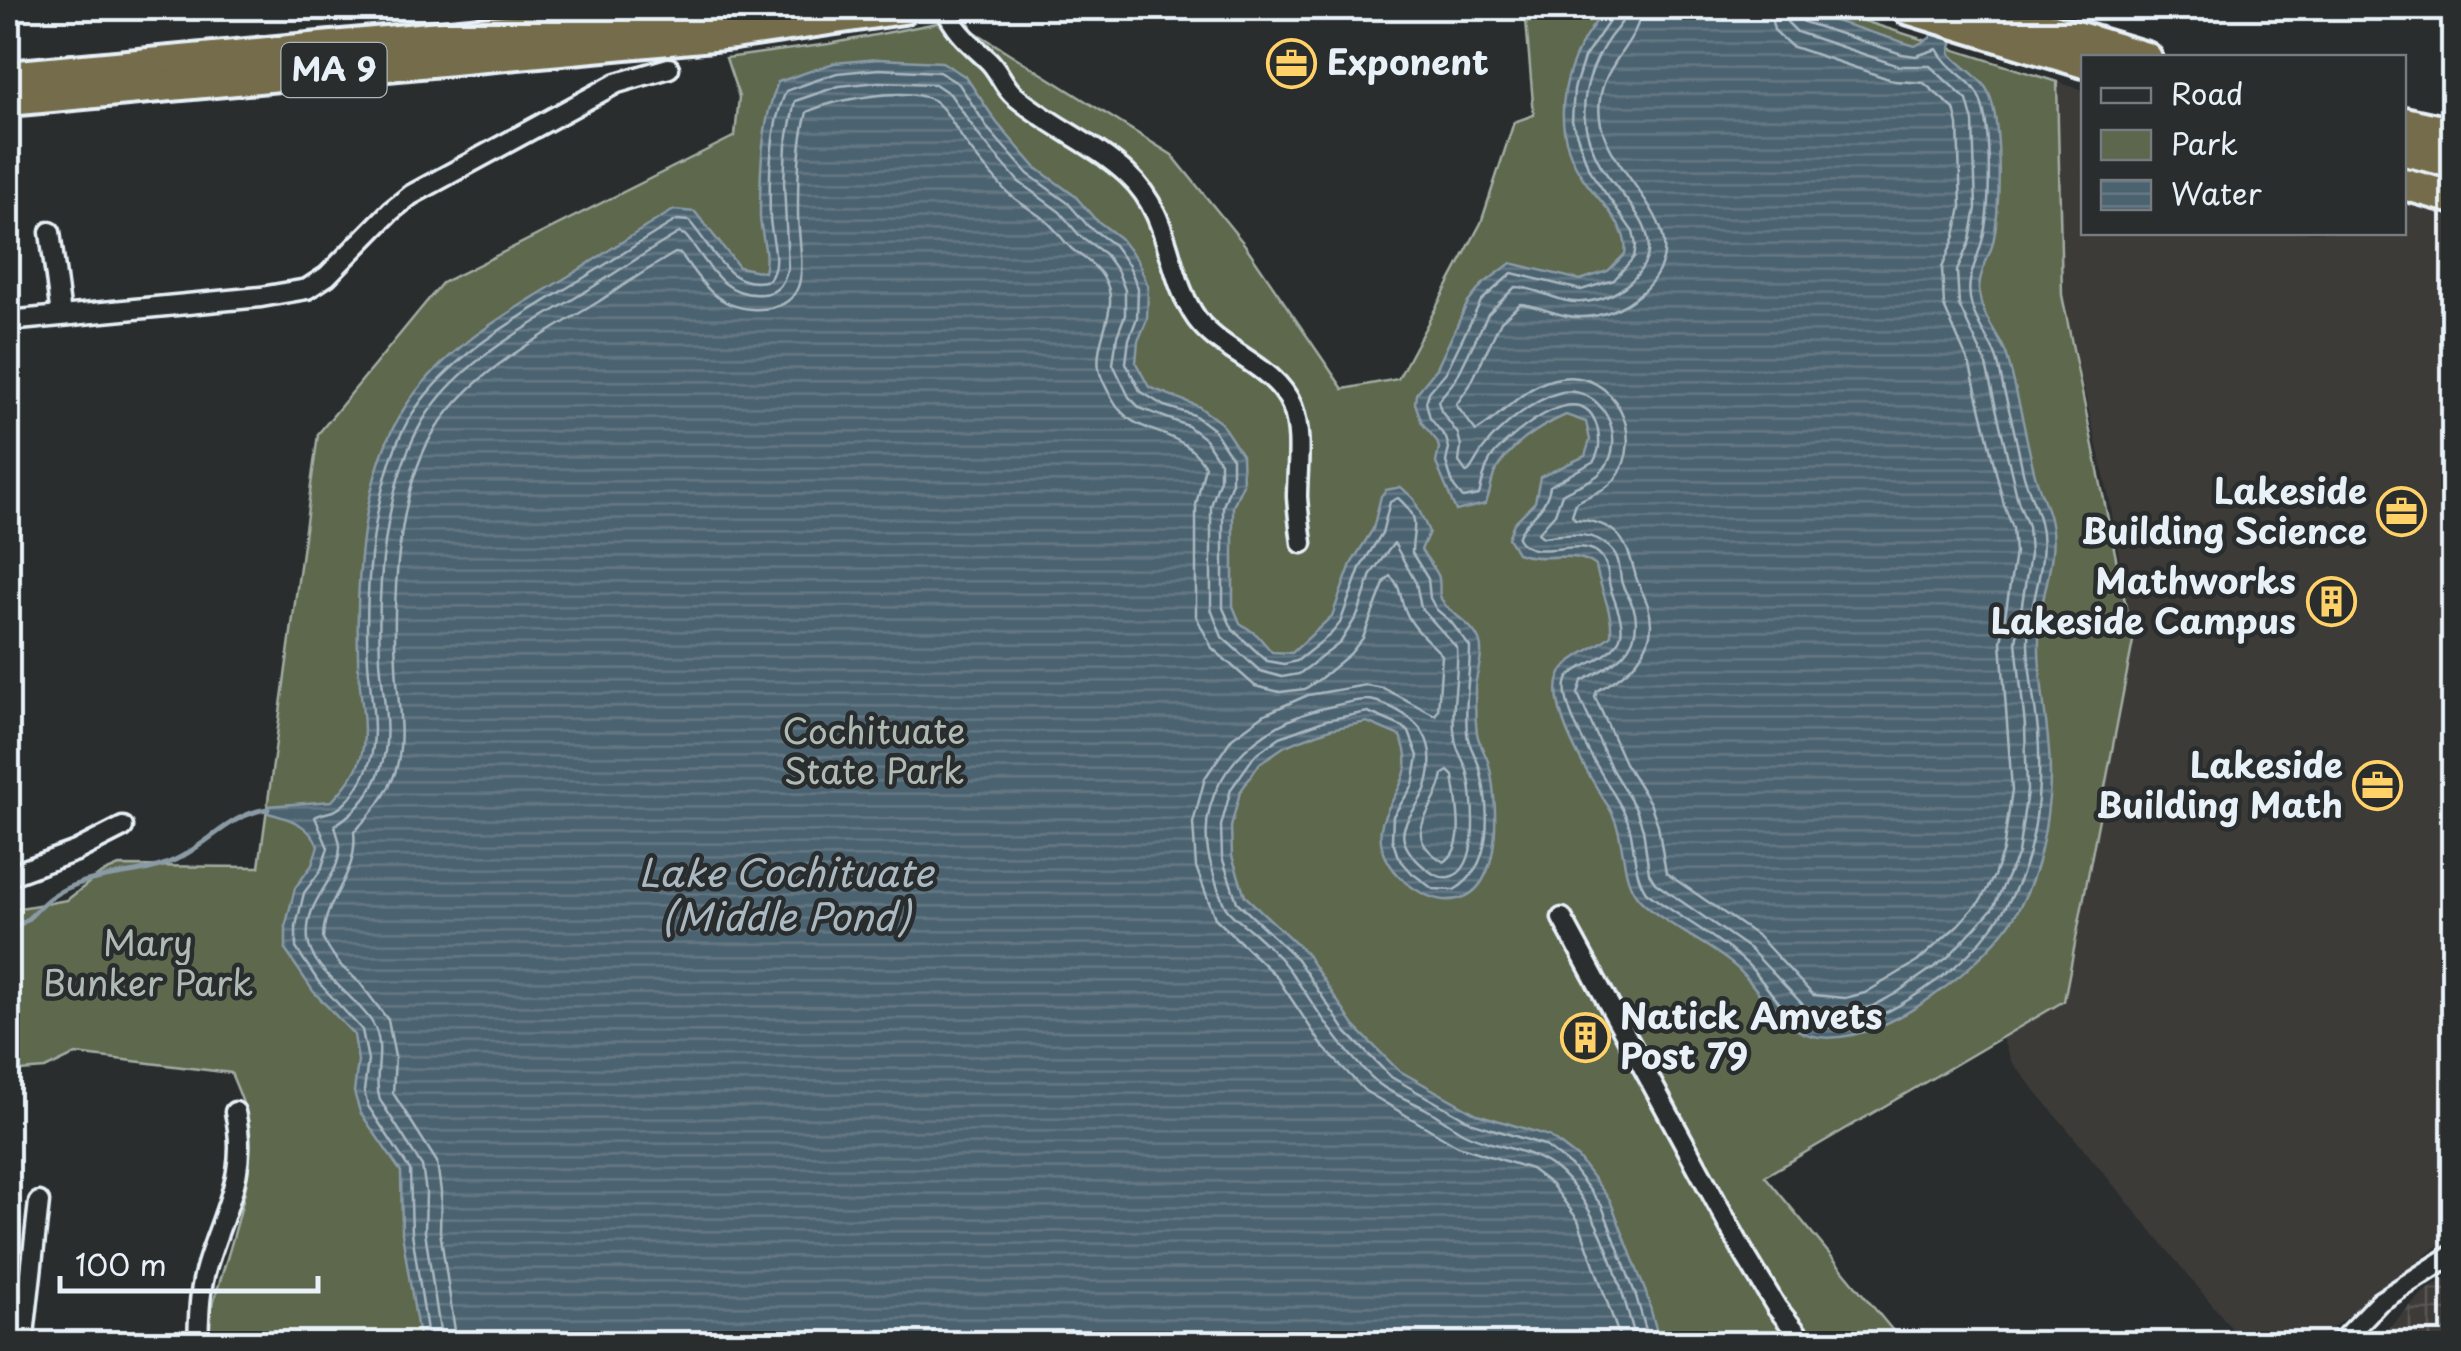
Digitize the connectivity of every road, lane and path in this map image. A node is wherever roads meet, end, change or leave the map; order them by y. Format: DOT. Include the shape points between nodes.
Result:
graph roads {
  1 [pos="752,8"];
  2 [pos="902,8"];
  3 [pos="945,8"];
  4 [pos="1915,10"];
  5 [pos="1972,16"];
  6 [pos="2134,55"];
  7 [pos="2081,61"];
  8 [pos="669,68"];
  9 [pos="8,77"];
  10 [pos="8,100"];
  11 [pos="2406,105"];
  12 [pos="2454,112"];
  13 [pos="2406,122"];
  14 [pos="2454,134"];
  15 [pos="2406,150"];
  16 [pos="2454,162"];
  17 [pos="2406,185"];
  18 [pos="2454,198"];
  19 [pos="50,232"];
  20 [pos="60,315"];
  21 [pos="8,320"];
  22 [pos="1302,543"];
  23 [pos="122,827"];
  24 [pos="8,876"];
  25 [pos="1562,918"];
  26 [pos="235,1112"];
  27 [pos="39,1202"];
  28 [pos="2454,1254"];
  29 [pos="22,1344"];
  30 [pos="198,1344"];
  31 [pos="1806,1344"];
  32 [pos="2339,1344"];
  1 -- 9 [label="highway, MA 9"];
  2 -- 10 [label="highway, MA 9" via="734,33"];
  3 -- 22 [label="street" via="1014,96 1108,159 1143,191 1199,322 1287,398 1299,448"];
  4 -- 5 [label="highway"];
  5 -- 6 [label="highway"];
  5 -- 7 [label="highway"];
  8 -- 20 [label="street" via="617,83 412,196 308,289"];
  11 -- 12 [label="highway"];
  13 -- 14 [label="highway"];
  15 -- 16 [label="highway"];
  17 -- 18 [label="highway"];
  19 -- 20 [label="street"];
  20 -- 21 [label="street"];
  23 -- 24 [label="street"];
  25 -- 31 [label="street" via="1745,1255"];
  26 -- 30 [label="street" via="237,1180 204,1279"];
  27 -- 29 [label="street"];
  28 -- 32 [label="street" via="2379,1302"];
}
